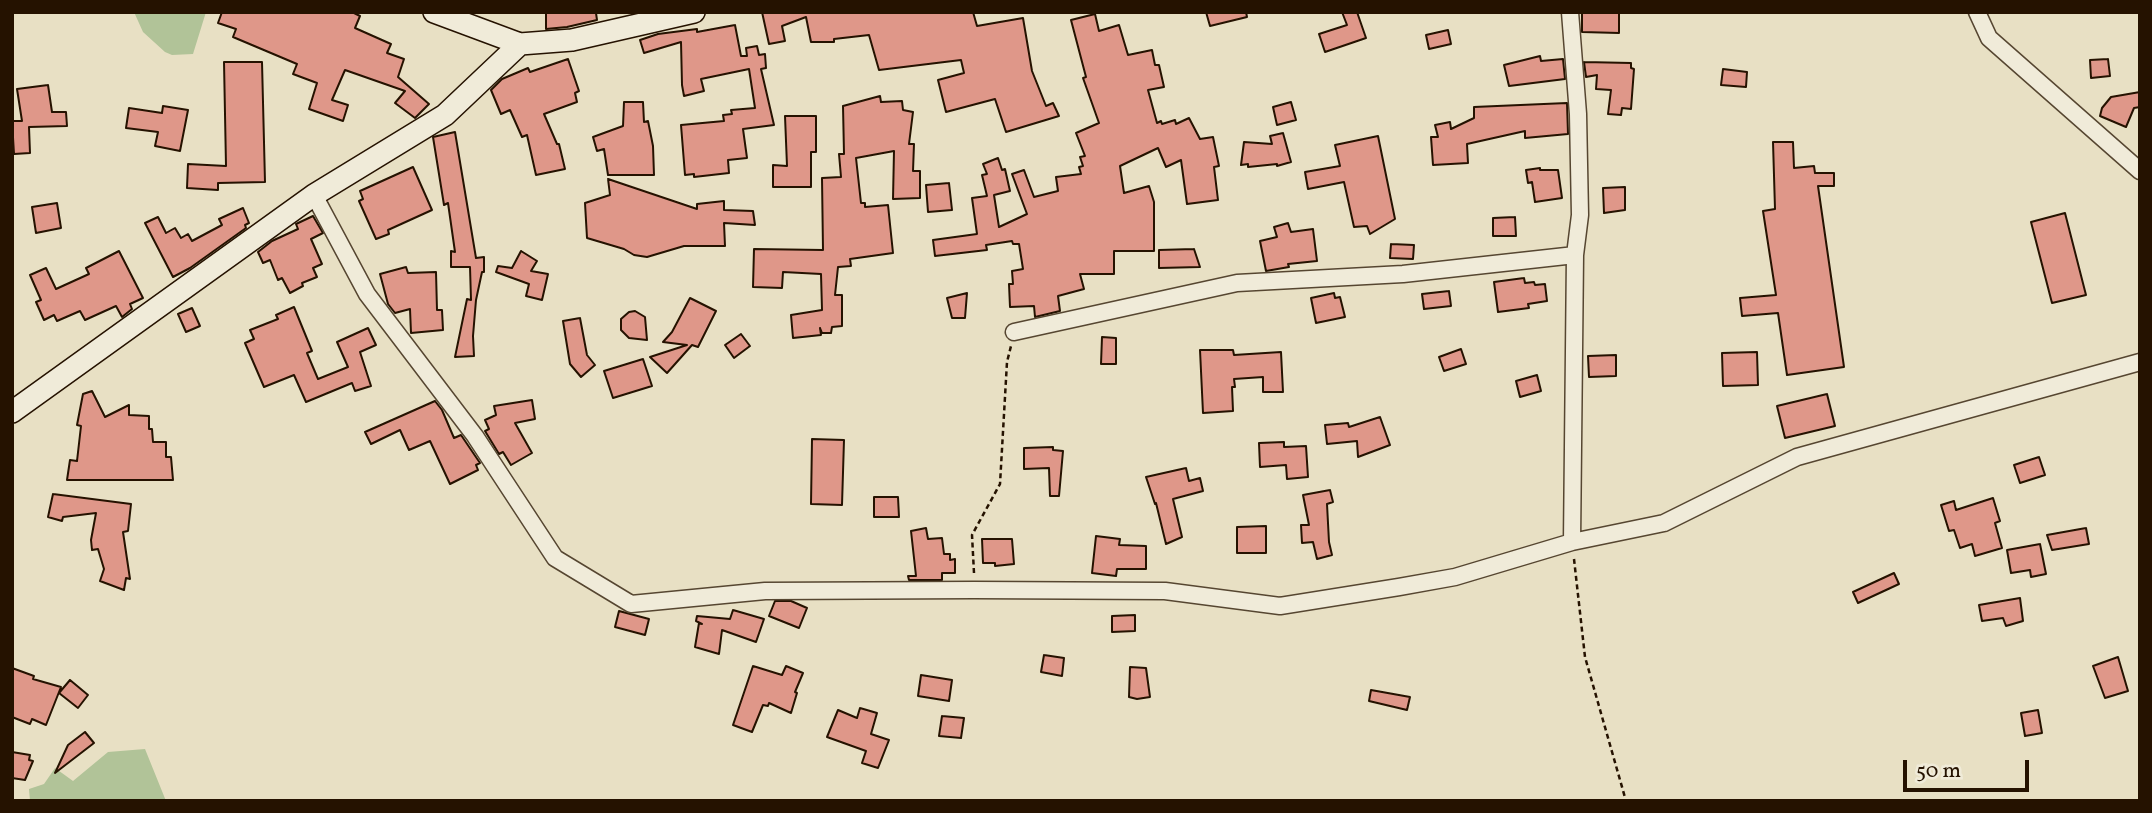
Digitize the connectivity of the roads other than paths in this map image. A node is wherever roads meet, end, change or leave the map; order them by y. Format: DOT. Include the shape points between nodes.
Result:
graph roads {
  1 [pos="434,12"];
  2 [pos="694,12"];
  3 [pos="1570,12"];
  4 [pos="1977,12"];
  5 [pos="520,44"];
  6 [pos="2140,171"];
  7 [pos="314,195"];
  8 [pos="1576,255"];
  9 [pos="1014,332"];
  10 [pos="2140,362"];
  11 [pos="12,412"];
  12 [pos="1572,542"];
  1 -- 5 [label="street"];
  2 -- 5 [label="street" via="572,40"];
  3 -- 8 [label="street" via="1578,126"];
  4 -- 6 [label="street" via="1989,38"];
  5 -- 7 [label="street" via="445,115"];
  7 -- 11 [label="street"];
  7 -- 12 [label="street" via="367,294 475,436 555,558 631,604 765,591 974,590 1165,591 1280,606 1455,578"];
  8 -- 9 [label="street" via="1403,274 1237,283"];
  8 -- 12 [label="street"];
  10 -- 12 [label="street" via="1797,457 1664,523"];
}
